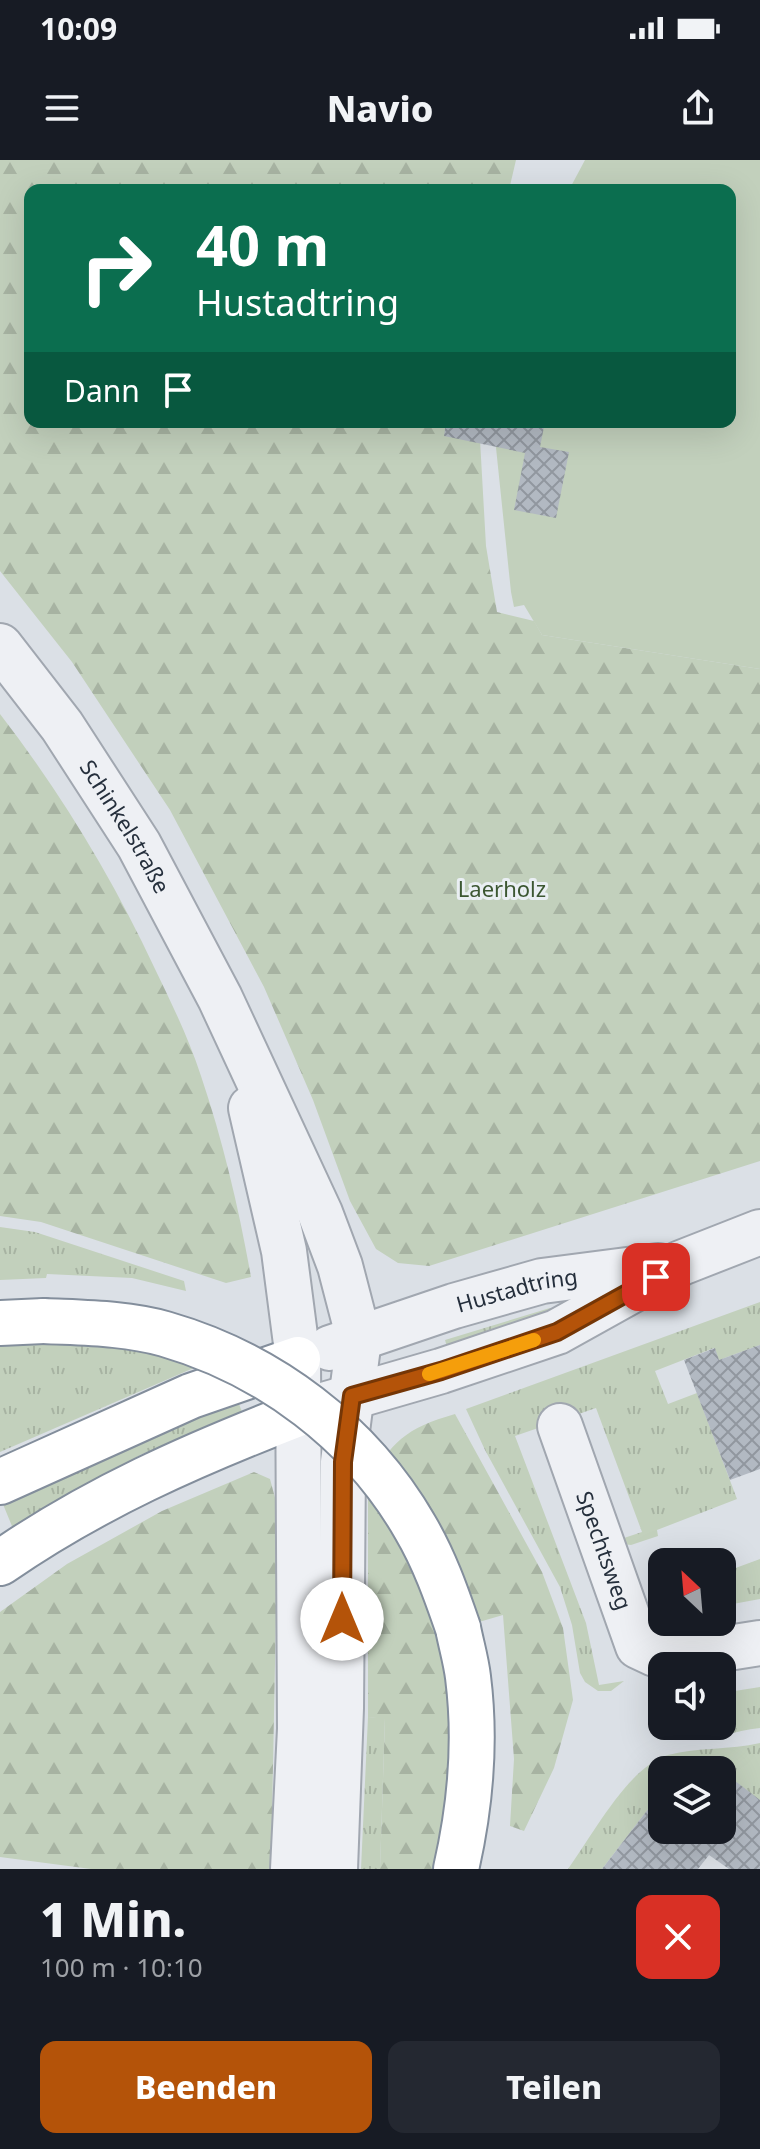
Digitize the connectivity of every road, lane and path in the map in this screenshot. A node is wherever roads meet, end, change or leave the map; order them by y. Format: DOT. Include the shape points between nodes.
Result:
graph roads {
  1 [pos="0,646"];
  2 [pos="230,1020"];
  3 [pos="760,1232"];
  4 [pos="681,1263"];
  5 [pos="0,1323"];
  6 [pos="359,1339"];
  7 [pos="298,1359"];
  8 [pos="352,1396"];
  9 [pos="298,1414"];
  10 [pos="560,1426"];
  11 [pos="0,1482"];
  12 [pos="0,1563"];
  13 [pos="760,1643"];
  14 [pos="293,1869"];
  15 [pos="335,1869"];
  16 [pos="456,1869"];
  1 -- 2 [label="street, Schinkelstraße" via="62,726 139,845"];
  2 -- 6 [label="street, Schinkelstraße" via="320,1213"];
  2 -- 7 [label="street, Schinkelstraße" via="284,1251"];
  3 -- 4 [label="street, Hustadtring"];
  4 -- 6 [label="street, Hustadtring" via="542,1281"];
  4 -- 8 [label="street, Hustadtring" via="557,1332"];
  5 -- 16 [label="highway, bridge" via="121,1325 163,1333 243,1364 289,1391 364,1455 416,1527 458,1628 468,1677 471,1742 469,1795"];
  6 -- 7 [label="street, Hustadtring"];
  6 -- 8 [label="street"];
  7 -- 9 [label="street"];
  7 -- 11 [label="highway" via="191,1396"];
  8 -- 9 [label="street, Hustadtring"];
  8 -- 15 [label="street" via="343,1462"];
  9 -- 12 [label="highway" via="136,1481"];
  9 -- 14 [label="street" via="300,1729"];
  10 -- 13 [label="street, Spechtsweg" via="638,1646 671,1657"];
}
